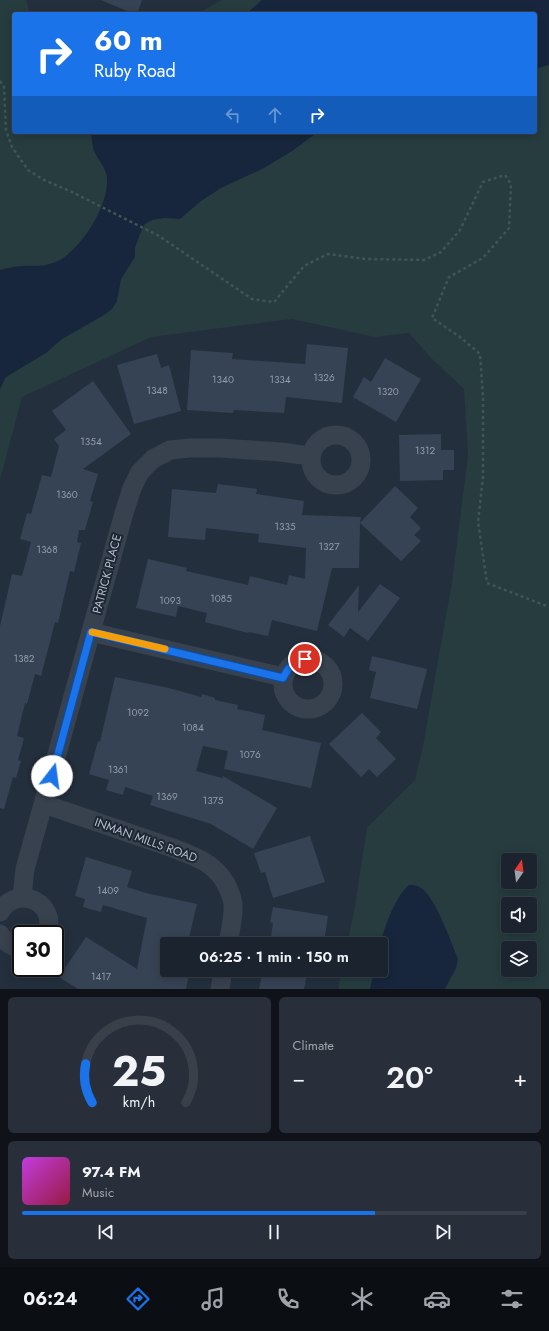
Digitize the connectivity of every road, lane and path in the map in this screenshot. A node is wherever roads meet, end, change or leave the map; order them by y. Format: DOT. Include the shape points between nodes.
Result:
graph roads {
  1 [pos="0,81"];
  2 [pos="310,456"];
  3 [pos="549,607"];
  4 [pos="91,632"];
  5 [pos="283,678"];
  6 [pos="44,804"];
  7 [pos="22,897"];
  8 [pos="0,912"];
  9 [pos="48,925"];
  10 [pos="0,934"];
  11 [pos="229,937"];
  12 [pos="12,946"];
  13 [pos="222,977"];
  14 [pos="220,989"];
  1 -- 3 [label="path" via="4,88 6,130 12,146 28,170 159,236 252,299 274,302 304,266 328,254 366,259 424,260 441,252 460,230 483,182 505,175 511,184 509,228 483,258 449,277 432,318 480,354 483,404 482,477 478,522 487,583"];
  2 -- 4 [label="street, PATRICK PLACE" via="281,452 190,448 170,450 153,459 140,472 132,488"];
  4 -- 5 [label="street"];
  4 -- 6 [label="street, PATRICK PLACE"];
  6 -- 7 [label="street, PATRICK PLACE" via="25,869"];
  6 -- 11 [label="street, INMAN MILLS ROAD" via="173,848 208,863 221,875 233,902"];
  7 -- 8 [label="street" via="12,899"];
  7 -- 9 [label="street" via="40,904 46,912"];
  10 -- 12 [label="street" via="5,942"];
  13 -- 14 [label="street"];
}
